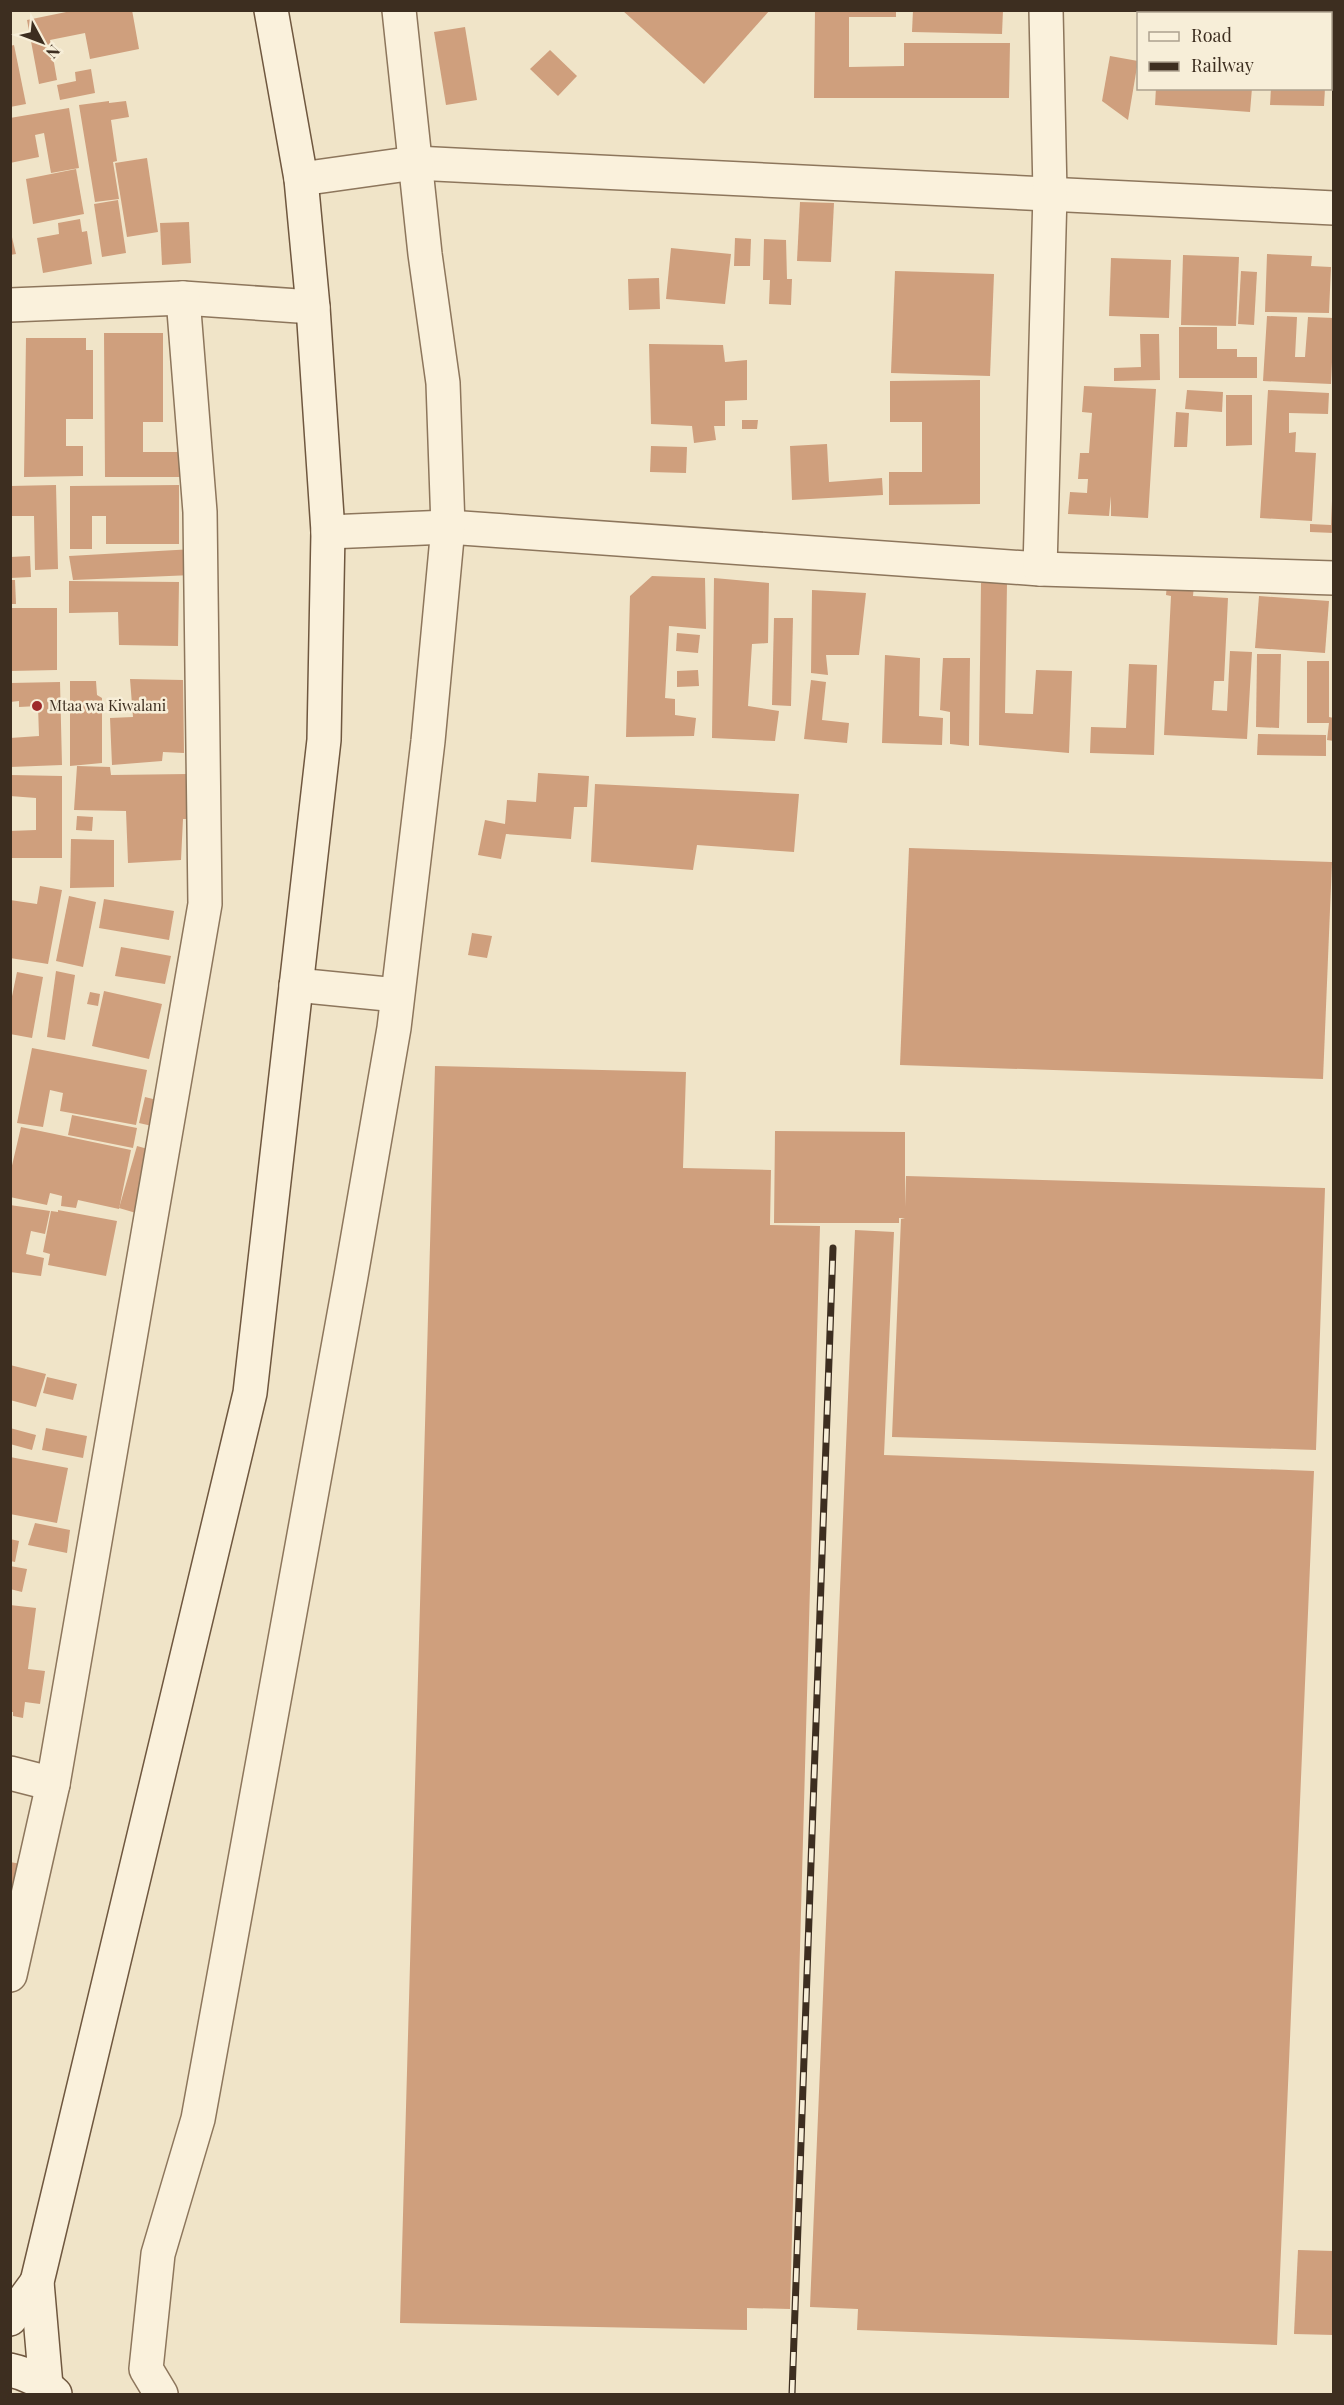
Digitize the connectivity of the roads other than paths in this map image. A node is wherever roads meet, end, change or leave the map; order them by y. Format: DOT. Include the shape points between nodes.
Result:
graph roads {
  1 [pos="271,10"];
  2 [pos="399,10"];
  3 [pos="1046,10"];
  4 [pos="415,163"];
  5 [pos="301,179"];
  6 [pos="1050,193"];
  7 [pos="1334,208"];
  8 [pos="183,298"];
  9 [pos="10,305"];
  10 [pos="314,307"];
  11 [pos="448,527"];
  12 [pos="328,532"];
  13 [pos="1040,569"];
  14 [pos="1334,578"];
  15 [pos="296,985"];
  16 [pos="398,995"];
  17 [pos="10,1773"];
  18 [pos="53,1784"];
  19 [pos="10,1975"];
  20 [pos="37,2282"];
  21 [pos="10,2319"];
  22 [pos="10,2370"];
  23 [pos="51,2390"];
  24 [pos="161,2394"];
  1 -- 5 [label="street"];
  2 -- 4 [label="street"];
  3 -- 6 [label="street"];
  4 -- 5 [label="street"];
  4 -- 6 [label="street"];
  4 -- 11 [label="street" via="443,384"];
  5 -- 10 [label="street"];
  6 -- 7 [label="street"];
  6 -- 13 [label="street"];
  8 -- 9 [label="street"];
  8 -- 10 [label="street"];
  8 -- 18 [label="street" via="201,512 205,904"];
  10 -- 12 [label="street"];
  11 -- 12 [label="street"];
  11 -- 13 [label="street"];
  11 -- 16 [label="street"];
  12 -- 15 [label="street" via="324,740"];
  13 -- 14 [label="street"];
  15 -- 16 [label="street"];
  15 -- 20 [label="street" via="250,1393"];
  16 -- 24 [label="street" via="198,2119 158,2254 146,2369"];
  17 -- 18 [label="street"];
  18 -- 19 [label="street"];
  20 -- 21 [label="street"];
  20 -- 23 [label="street"];
  22 -- 23 [label="street" via="24,2373"];
}
